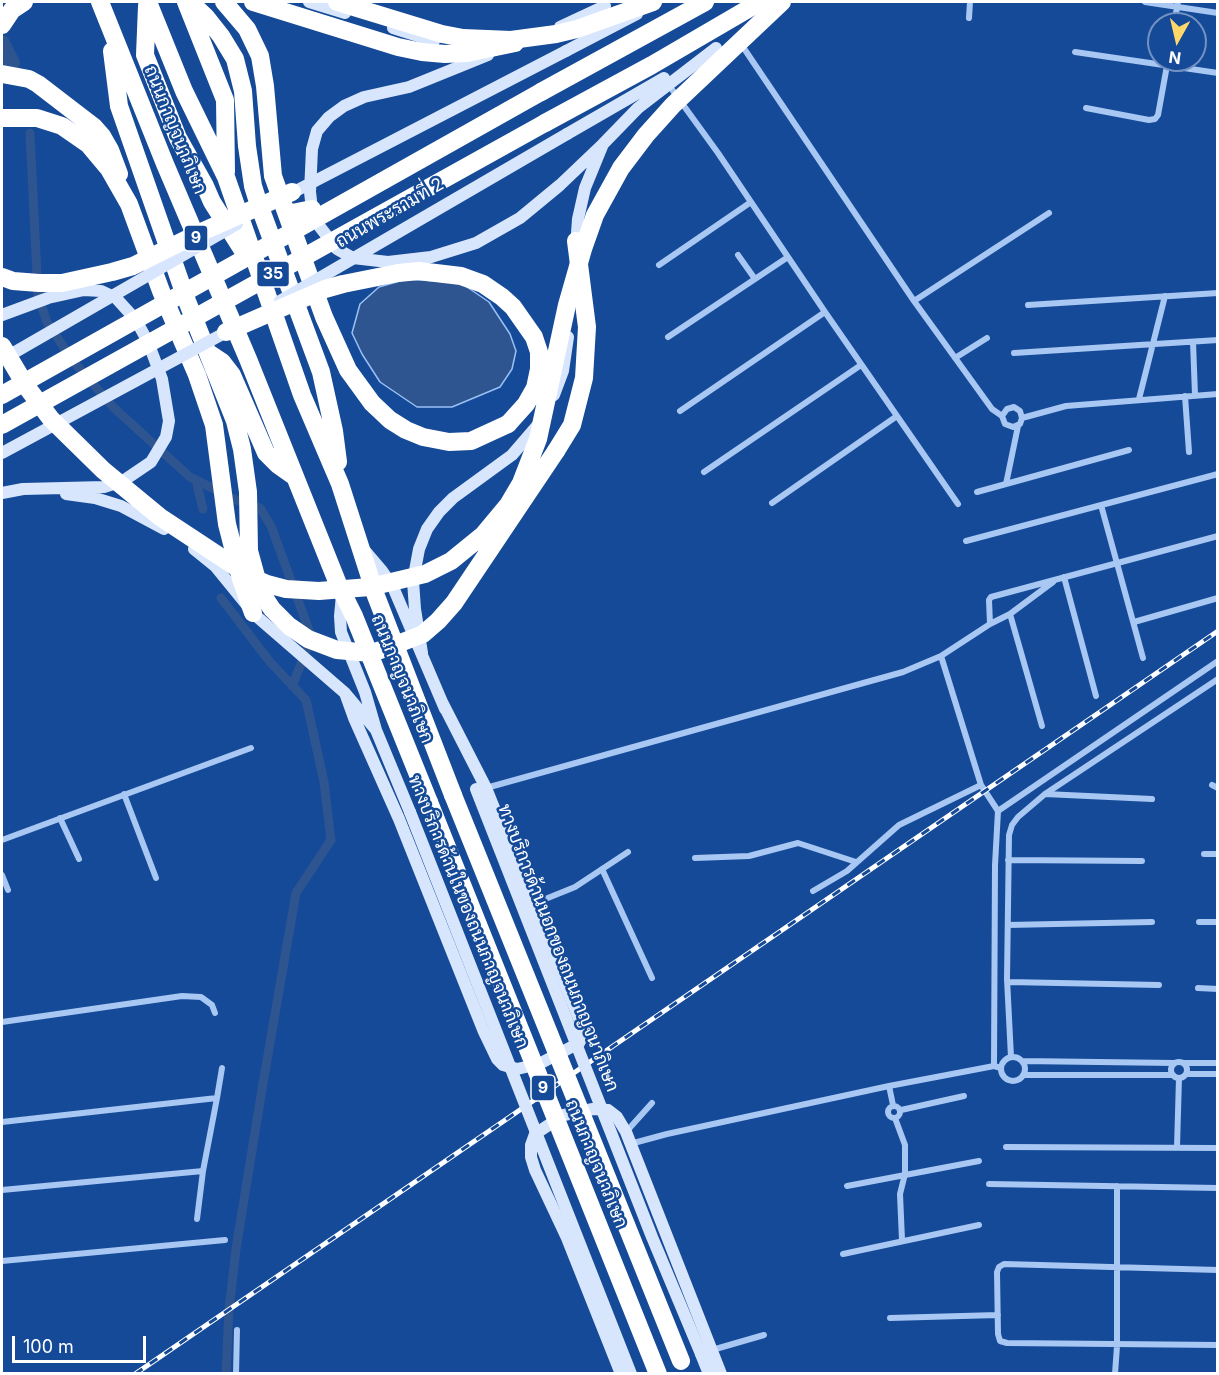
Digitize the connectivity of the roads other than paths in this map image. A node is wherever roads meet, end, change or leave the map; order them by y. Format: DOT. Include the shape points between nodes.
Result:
graph roads {
  1 [pos="24,2"];
  2 [pos="101,2"];
  3 [pos="148,2"];
  4 [pos="188,2"];
  5 [pos="224,2"];
  6 [pos="252,2"];
  7 [pos="309,2"];
  8 [pos="337,2"];
  9 [pos="653,2"];
  10 [pos="661,2"];
  11 [pos="705,2"];
  12 [pos="760,2"];
  13 [pos="782,2"];
  14 [pos="795,2"];
  15 [pos="970,2"];
  16 [pos="1145,2"];
  17 [pos="610,4"];
  18 [pos="1177,4"];
  19 [pos="1218,13"];
  20 [pos="969,18"];
  21 [pos="2,25"];
  22 [pos="109,25"];
  23 [pos="736,36"];
  24 [pos="532,39"];
  25 [pos="716,48"];
  26 [pos="1075,52"];
  27 [pos="1147,60"];
  28 [pos="1165,72"];
  29 [pos="11,74"];
  30 [pos="668,83"];
  31 [pos="1086,108"];
  32 [pos="6,117"];
  33 [pos="603,144"];
  34 [pos="226,177"];
  35 [pos="292,192"];
  36 [pos="751,202"];
  37 [pos="129,204"];
  38 [pos="312,209"];
  39 [pos="1049,213"];
  40 [pos="287,214"];
  41 [pos="576,241"];
  42 [pos="738,255"];
  43 [pos="788,257"];
  44 [pos="659,264"];
  45 [pos="2,277"];
  46 [pos="755,279"];
  47 [pos="310,280"];
  48 [pos="264,284"];
  49 [pos="160,291"];
  50 [pos="1218,293"];
  51 [pos="1165,296"];
  52 [pos="914,301"];
  53 [pos="187,302"];
  54 [pos="1028,305"];
  55 [pos="825,312"];
  56 [pos="2,315"];
  57 [pos="226,332"];
  58 [pos="668,337"];
  59 [pos="987,338"];
  60 [pos="1218,340"];
  61 [pos="1193,342"];
  62 [pos="1152,345"];
  63 [pos="2,346"];
  64 [pos="208,352"];
  65 [pos="1014,352"];
  66 [pos="955,358"];
  67 [pos="2,359"];
  68 [pos="861,366"];
  69 [pos="321,372"];
  70 [pos="1218,394"];
  71 [pos="2,395"];
  72 [pos="1195,395"];
  73 [pos="1185,396"];
  74 [pos="1139,399"];
  75 [pos="680,411"];
  76 [pos="897,416"];
  77 [pos="1002,416"];
  78 [pos="1023,418"];
  79 [pos="2,424"];
  80 [pos="1018,426"];
  81 [pos="1130,450"];
  82 [pos="1189,452"];
  83 [pos="2,453"];
  84 [pos="704,472"];
  85 [pos="1218,474"];
  86 [pos="295,475"];
  87 [pos="340,484"];
  88 [pos="1006,484"];
  89 [pos="23,489"];
  90 [pos="977,492"];
  91 [pos="2,493"];
  92 [pos="772,503"];
  93 [pos="958,504"];
  94 [pos="1101,505"];
  95 [pos="1218,536"];
  96 [pos="966,541"];
  97 [pos="358,544"];
  98 [pos="1117,563"];
  99 [pos="1061,578"];
  100 [pos="342,594"];
  101 [pos="1218,598"];
  102 [pos="253,613"];
  103 [pos="1010,614"];
  104 [pos="1134,622"];
  105 [pos="990,624"];
  106 [pos="422,653"];
  107 [pos="941,657"];
  108 [pos="1143,658"];
  109 [pos="1218,661"];
  110 [pos="1218,679"];
  111 [pos="345,693"];
  112 [pos="1096,696"];
  113 [pos="1042,726"];
  114 [pos="376,730"];
  115 [pos="251,748"];
  116 [pos="981,785"];
  117 [pos="481,788"];
  118 [pos="124,794"];
  119 [pos="1045,794"];
  120 [pos="1152,799"];
  121 [pos="998,811"];
  122 [pos="60,818"];
  123 [pos="2,840"];
  124 [pos="628,852"];
  125 [pos="1204,854"];
  126 [pos="1218,854"];
  127 [pos="695,858"];
  128 [pos="79,859"];
  129 [pos="1008,860"];
  130 [pos="1142,861"];
  131 [pos="856,862"];
  132 [pos="602,870"];
  133 [pos="2,875"];
  134 [pos="156,878"];
  135 [pos="8,890"];
  136 [pos="813,891"];
  137 [pos="533,904"];
  138 [pos="1152,922"];
  139 [pos="1199,922"];
  140 [pos="1218,922"];
  141 [pos="1008,925"];
  142 [pos="652,978"];
  143 [pos="1008,982"];
  144 [pos="1159,985"];
  145 [pos="1198,988"];
  146 [pos="1218,989"];
  147 [pos="215,1013"];
  148 [pos="2,1022"];
  149 [pos="1011,1057"];
  150 [pos="1022,1061"];
  151 [pos="1174,1063"];
  152 [pos="1183,1063"];
  153 [pos="1218,1063"];
  154 [pos="998,1067"];
  155 [pos="222,1068"];
  156 [pos="1218,1074"];
  157 [pos="1024,1075"];
  158 [pos="1179,1075"];
  159 [pos="889,1086"];
  160 [pos="964,1096"];
  161 [pos="217,1098"];
  162 [pos="652,1103"];
  163 [pos="893,1105"];
  164 [pos="901,1110"];
  165 [pos="895,1118"];
  166 [pos="2,1122"];
  167 [pos="628,1138"];
  168 [pos="1006,1147"];
  169 [pos="1177,1147"];
  170 [pos="1218,1148"];
  171 [pos="979,1161"];
  172 [pos="203,1171"];
  173 [pos="904,1174"];
  174 [pos="989,1184"];
  175 [pos="847,1186"];
  176 [pos="1118,1186"];
  177 [pos="1218,1188"];
  178 [pos="2,1190"];
  179 [pos="197,1219"];
  180 [pos="979,1225"];
  181 [pos="225,1240"];
  182 [pos="902,1240"];
  183 [pos="843,1254"];
  184 [pos="2,1261"];
  185 [pos="1116,1268"];
  186 [pos="1218,1270"];
  187 [pos="998,1315"];
  188 [pos="890,1318"];
  189 [pos="237,1330"];
  190 [pos="764,1335"];
  191 [pos="1117,1346"];
  192 [pos="1218,1346"];
  193 [pos="706,1352"];
  194 [pos="684,1367"];
  195 [pos="236,1374"];
  196 [pos="621,1374"];
  197 [pos="631,1374"];
  198 [pos="658,1374"];
  199 [pos="709,1374"];
  200 [pos="720,1374"];
  201 [pos="1114,1374"];
  1 -- 21 [label="highway" via="12,10"];
  2 -- 22 [label="highway, ถนนกาญจนาภิเษก / 9"];
  3 -- 34 [label="highway, ถนนกาญจนาภิเษก / 9" via="184,91"];
  3 -- 48 [label="highway, ถนนกาญจนาภิเษก" via="145,55 178,138 212,202"];
  4 -- 34 [label="highway" via="225,100"];
  4 -- 69 [label="highway" via="222,36 235,59 258,202"];
  5 -- 40 [label="highway" via="247,29 260,56 273,176"];
  6 -- 24 [label="highway" via="422,52 467,53"];
  7 -- 17 [label="main road" via="435,41 474,45 537,33"];
  8 -- 9 [label="highway, bridge" via="442,34 511,40 577,29"];
  10 -- 35 [label="main road, bridge"];
  11 -- 71 [label="highway, ถนนพระรามที่ 2 / 35, bridge"];
  12 -- 79 [label="highway, ถนนพระรามที่ 2 / 35, bridge"];
  13 -- 63 [label="highway, bridge" via="674,105 621,168 598,208 583,249 538,439 521,483 483,536 425,574 370,587 319,591 286,589 251,577 160,517 103,470 51,419"];
  14 -- 23 [label="main road, ถนนพระรามที่ 2 / 35"];
  15 -- 20 [label="street"];
  16 -- 18 [label="street"];
  17 -- 24 [label="main road"];
  18 -- 19 [label="street"];
  22 -- 53 [label="highway" via="119,106"];
  22 -- 86 [label="highway, ถนนกาญจนาภิเษก / 9"];
  23 -- 25 [label="main road, ถนนพระรามที่ 2 / 35"];
  23 -- 52 [label="street"];
  24 -- 38 [label="main road" via="408,87 363,97 329,117 317,131 312,149"];
  25 -- 30 [label="main road"];
  25 -- 57 [label="main road, ถนนพระรามที่ 2 / 35, bridge"];
  26 -- 27 [label="street"];
  28 -- 31 [label="street" via="1155,119"];
  29 -- 37 [label="highway" via="38,84 102,135"];
  30 -- 33 [label="main road"];
  30 -- 36 [label="street"];
  32 -- 37 [label="highway" via="37,118 62,126 88,144 109,169"];
  33 -- 38 [label="main road" via="520,218 476,243 431,257 388,262 352,258 328,240"];
  33 -- 41 [label="main road" via="585,188"];
  34 -- 48 [label="highway, ถนนกาญจนาภิเษก / 9"];
  35 -- 45 [label="highway, bridge" via="133,266 62,283 39,284"];
  35 -- 67 [label="main road, bridge"];
  36 -- 43 [label="street"];
  36 -- 44 [label="street"];
  37 -- 49 [label="highway"];
  38 -- 40 [label="highway"];
  39 -- 52 [label="street"];
  40 -- 47 [label="highway"];
  41 -- 64 [label="highway, bridge" via="587,327 584,378 572,425 454,603 423,634 371,653 337,650 308,639 272,609 260,591 249,551 248,492 242,449"];
  41 -- 106 [label="main road" via="564,364 547,412 512,455 439,512 419,549 413,581"];
  42 -- 46 [label="street"];
  43 -- 46 [label="street"];
  43 -- 55 [label="street"];
  46 -- 58 [label="street"];
  47 -- 57 [label="highway, bridge" via="324,317 348,370 390,420 423,437 471,441 508,424 535,388 539,352 534,336 502,297 483,284 460,276 398,273 343,284 325,289"];
  47 -- 69 [label="highway"];
  48 -- 87 [label="highway, ถนนกาญจนาภิเษก / 9" via="302,395"];
  49 -- 53 [label="highway"];
  49 -- 102 [label="highway" via="207,403 218,447 224,506"];
  50 -- 51 [label="street"];
  51 -- 54 [label="street"];
  51 -- 62 [label="street"];
  52 -- 66 [label="street"];
  53 -- 64 [label="highway"];
  55 -- 68 [label="street"];
  55 -- 75 [label="street"];
  56 -- 89 [label="main road" via="84,290 101,291 116,298 148,342 168,410 166,437 151,462 135,474 112,485"];
  57 -- 83 [label="main road, ถนนพระรามที่ 2 / 35, bridge"];
  59 -- 66 [label="street"];
  60 -- 61 [label="street"];
  61 -- 62 [label="street"];
  61 -- 72 [label="street"];
  62 -- 65 [label="street"];
  62 -- 74 [label="street"];
  64 -- 86 [label="highway" via="232,375 266,453"];
  66 -- 77 [label="street" via="992,409"];
  68 -- 76 [label="street"];
  68 -- 84 [label="street"];
  69 -- 87 [label="highway"];
  70 -- 72 [label="street"];
  72 -- 73 [label="street"];
  73 -- 74 [label="street"];
  73 -- 82 [label="street"];
  74 -- 78 [label="street" via="1066,406"];
  76 -- 92 [label="street"];
  76 -- 93 [label="street"];
  77 -- 78 [label="street" via="1007,409 1014,408"];
  77 -- 80 [label="street" via="1005,424"];
  78 -- 80 [label="street"];
  80 -- 88 [label="street"];
  81 -- 88 [label="street"];
  85 -- 94 [label="street"];
  86 -- 100 [label="highway, ถนนกาญจนาภิเษก / 9"];
  87 -- 97 [label="highway, ถนนกาญจนาภิเษก / 9"];
  88 -- 90 [label="street"];
  89 -- 91 [label="main road"];
  89 -- 102 [label="main road" via="95,498 121,506 171,532 215,566"];
  94 -- 96 [label="street"];
  94 -- 98 [label="street"];
  95 -- 98 [label="street"];
  97 -- 106 [label="main road, ทางบริการด้านนอกของถนนกาญจนาภิเษก" via="393,587"];
  97 -- 194 [label="highway, ถนนกาญจนาภิเษก / 9, bridge" via="453,795"];
  98 -- 99 [label="street"];
  98 -- 104 [label="street"];
  99 -- 103 [label="street"];
  99 -- 105 [label="street" via="991,597"];
  99 -- 112 [label="street"];
  100 -- 114 [label="main road, ทางบริการด้านในของถนนกาญจนาภิเษก" via="341,632"];
  100 -- 198 [label="highway, ถนนกาญจนาภิเษก / 9, bridge" via="372,660"];
  101 -- 104 [label="street"];
  102 -- 111 [label="main road"];
  103 -- 105 [label="street"];
  103 -- 113 [label="street"];
  104 -- 108 [label="street"];
  105 -- 107 [label="street"];
  106 -- 117 [label="main road, ทางบริการด้านนอกของถนนกาญจนาภิเษก"];
  107 -- 116 [label="street"];
  107 -- 117 [label="street" via="903,672"];
  109 -- 121 [label="street"];
  110 -- 119 [label="street"];
  111 -- 114 [label="main road"];
  111 -- 137 [label="main road" via="484,1032 497,1059 517,1069 554,1057 579,1043 583,1035"];
  114 -- 197 [label="main road, ทางบริการด้านในของถนนกาญจนาภิเษก, bridge"];
  115 -- 118 [label="street"];
  116 -- 121 [label="street"];
  116 -- 131 [label="street" via="899,825"];
  117 -- 137 [label="main road"];
  117 -- 193 [label="main road, ทางบริการด้านนอกของถนนกาญจนาภิเษก, bridge" via="648,1226"];
  118 -- 122 [label="street"];
  118 -- 134 [label="street"];
  119 -- 120 [label="street"];
  119 -- 129 [label="street" via="1012,825"];
  121 -- 154 [label="street"];
  122 -- 123 [label="street"];
  122 -- 128 [label="street"];
  124 -- 132 [label="street"];
  125 -- 126 [label="street"];
  127 -- 131 [label="street" via="749,856 798,843"];
  129 -- 130 [label="street"];
  129 -- 141 [label="street"];
  131 -- 136 [label="street"];
  132 -- 137 [label="street" via="575,887"];
  132 -- 142 [label="street"];
  133 -- 135 [label="street"];
  138 -- 141 [label="street"];
  139 -- 140 [label="street"];
  141 -- 143 [label="street"];
  143 -- 144 [label="street"];
  143 -- 149 [label="street"];
  145 -- 146 [label="street"];
  147 -- 148 [label="street" via="212,1005 201,997 182,996"];
  149 -- 150 [label="street"];
  149 -- 154 [label="street"];
  150 -- 151 [label="street"];
  150 -- 157 [label="street"];
  151 -- 152 [label="street"];
  151 -- 158 [label="street" via="1171,1067"];
  152 -- 153 [label="street"];
  152 -- 158 [label="street" via="1187,1069"];
  154 -- 157 [label="street" via="1010,1081"];
  154 -- 159 [label="street"];
  155 -- 161 [label="street"];
  156 -- 158 [label="street"];
  157 -- 158 [label="street"];
  158 -- 169 [label="street"];
  159 -- 163 [label="street"];
  159 -- 167 [label="street"];
  160 -- 164 [label="street"];
  161 -- 166 [label="street"];
  161 -- 172 [label="street"];
  162 -- 167 [label="street"];
  163 -- 164 [label="street"];
  163 -- 165 [label="street" via="888,1111"];
  164 -- 165 [label="street"];
  165 -- 173 [label="street" via="904,1138"];
  167 -- 193 [label="main road"];
  167 -- 196 [label="main road" via="617,1117 608,1110 593,1109 564,1115 535,1134 531,1145 535,1170 567,1238"];
  168 -- 169 [label="street"];
  169 -- 170 [label="street"];
  171 -- 173 [label="street"];
  172 -- 178 [label="street"];
  172 -- 179 [label="street"];
  173 -- 175 [label="street"];
  173 -- 182 [label="street" via="900,1194"];
  174 -- 176 [label="street"];
  176 -- 177 [label="street"];
  176 -- 185 [label="street"];
  180 -- 182 [label="street"];
  181 -- 184 [label="street"];
  182 -- 183 [label="street"];
  185 -- 186 [label="street"];
  185 -- 187 [label="street" via="1004,1264 997,1272"];
  185 -- 191 [label="street"];
  187 -- 188 [label="street"];
  187 -- 191 [label="street" via="1000,1341 1007,1343"];
  189 -- 195 [label="street"];
  190 -- 193 [label="street"];
  191 -- 192 [label="street"];
  191 -- 201 [label="street"];
  193 -- 199 [label="main road, ทางบริการด้านนอกของถนนกาญจนาภิเษก"];
  193 -- 200 [label="main road"];
}
